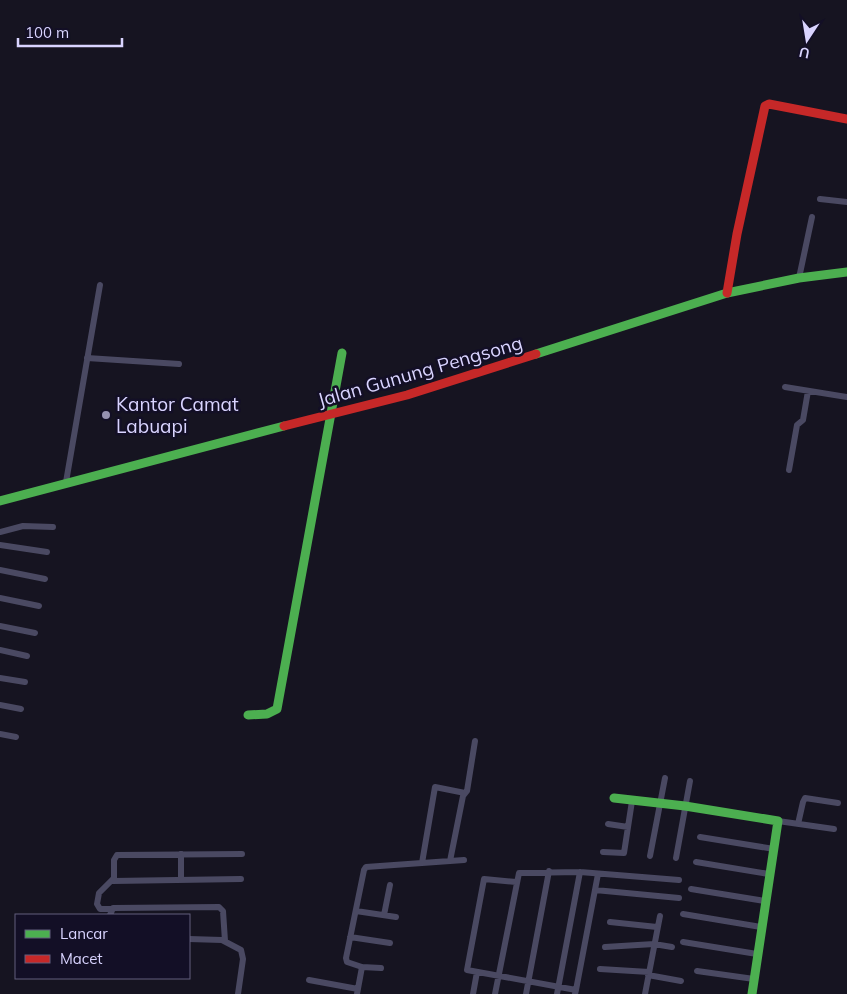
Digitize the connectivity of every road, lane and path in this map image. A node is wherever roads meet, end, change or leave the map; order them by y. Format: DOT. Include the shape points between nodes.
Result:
graph roads {
  1 [pos="847,119"];
  2 [pos="820,199"];
  3 [pos="847,202"];
  4 [pos="812,217"];
  5 [pos="847,272"];
  6 [pos="800,278"];
  7 [pos="100,285"];
  8 [pos="727,292"];
  9 [pos="342,353"];
  10 [pos="87,358"];
  11 [pos="179,364"];
  12 [pos="785,387"];
  13 [pos="808,390"];
  14 [pos="847,397"];
  15 [pos="332,414"];
  16 [pos="789,470"];
  17 [pos="66,482"];
  18 [pos="0,500"];
  19 [pos="53,527"];
  20 [pos="0,532"];
  21 [pos="0,545"];
  22 [pos="47,552"];
  23 [pos="0,570"];
  24 [pos="45,579"];
  25 [pos="0,598"];
  26 [pos="40,606"];
  27 [pos="0,626"];
  28 [pos="35,633"];
  29 [pos="0,650"];
  30 [pos="28,656"];
  31 [pos="0,678"];
  32 [pos="25,682"];
  33 [pos="0,705"];
  34 [pos="21,709"];
  35 [pos="248,715"];
  36 [pos="0,734"];
  37 [pos="16,737"];
  38 [pos="475,741"];
  39 [pos="665,778"];
  40 [pos="690,781"];
  41 [pos="465,793"];
  42 [pos="614,798"];
  43 [pos="632,801"];
  44 [pos="659,803"];
  45 [pos="838,803"];
  46 [pos="685,806"];
  47 [pos="778,821"];
  48 [pos="608,824"];
  49 [pos="798,824"];
  50 [pos="628,827"];
  51 [pos="834,829"];
  52 [pos="700,837"];
  53 [pos="774,849"];
  54 [pos="603,852"];
  55 [pos="181,854"];
  56 [pos="242,854"];
  57 [pos="650,856"];
  58 [pos="676,858"];
  59 [pos="464,860"];
  60 [pos="450,861"];
  61 [pos="422,862"];
  62 [pos="696,862"];
  63 [pos="550,872"];
  64 [pos="580,872"];
  65 [pos="598,874"];
  66 [pos="769,874"];
  67 [pos="241,879"];
  68 [pos="181,880"];
  69 [pos="679,880"];
  70 [pos="112,881"];
  71 [pos="516,882"];
  72 [pos="390,885"];
  73 [pos="691,889"];
  74 [pos="595,890"];
  75 [pos="679,898"];
  76 [pos="765,901"];
  77 [pos="356,911"];
  78 [pos="111,912"];
  79 [pos="684,914"];
  80 [pos="384,915"];
  81 [pos="660,916"];
  82 [pos="396,917"];
  83 [pos="610,922"];
  84 [pos="658,927"];
  85 [pos="761,927"];
  86 [pos="350,937"];
  87 [pos="190,939"];
  88 [pos="225,941"];
  89 [pos="683,942"];
  90 [pos="390,943"];
  91 [pos="654,944"];
  92 [pos="605,947"];
  93 [pos="672,947"];
  94 [pos="757,954"];
  95 [pos="362,967"];
  96 [pos="381,968"];
  97 [pos="600,969"];
  98 [pos="697,971"];
  99 [pos="477,972"];
  100 [pos="649,973"];
  101 [pos="498,976"];
  102 [pos="754,979"];
  103 [pos="309,980"];
  104 [pos="681,981"];
  105 [pos="528,982"];
  106 [pos="358,991"];
  107 [pos="557,991"];
  108 [pos="575,992"];
  109 [pos="238,994"];
  110 [pos="473,994"];
  111 [pos="495,994"];
  112 [pos="526,994"];
  113 [pos="645,994"];
  114 [pos="752,994"];
  1 -- 8 [label="street" via="769,104 765,106"];
  2 -- 3 [label="street"];
  4 -- 6 [label="street"];
  5 -- 6 [label="street, Jalan Gunung Pengsong"];
  6 -- 8 [label="street, Jalan Gunung Pengsong"];
  7 -- 10 [label="street"];
  8 -- 15 [label="street, Jalan Gunung Pengsong" via="438,386"];
  9 -- 15 [label="street"];
  10 -- 11 [label="street"];
  10 -- 17 [label="street"];
  12 -- 13 [label="street"];
  13 -- 14 [label="street"];
  13 -- 16 [label="street" via="803,420 797,425"];
  15 -- 17 [label="street, Jalan Gunung Pengsong"];
  15 -- 35 [label="street" via="277,709 267,714"];
  17 -- 18 [label="street, Jalan Gunung Pengsong"];
  19 -- 20 [label="street" via="23,526"];
  21 -- 22 [label="street"];
  23 -- 24 [label="street"];
  25 -- 26 [label="street"];
  27 -- 28 [label="street"];
  29 -- 30 [label="street"];
  31 -- 32 [label="street"];
  33 -- 34 [label="street"];
  36 -- 37 [label="street"];
  38 -- 41 [label="street"];
  39 -- 44 [label="street"];
  40 -- 46 [label="street"];
  41 -- 60 [label="street"];
  41 -- 61 [label="street" via="435,787"];
  42 -- 43 [label="street"];
  43 -- 44 [label="street"];
  43 -- 50 [label="street"];
  44 -- 46 [label="street"];
  44 -- 57 [label="street"];
  45 -- 49 [label="street" via="805,798"];
  46 -- 47 [label="street"];
  46 -- 58 [label="street"];
  47 -- 49 [label="street"];
  47 -- 53 [label="street"];
  48 -- 50 [label="street"];
  49 -- 51 [label="street"];
  50 -- 54 [label="street" via="624,853"];
  52 -- 53 [label="street"];
  53 -- 66 [label="street"];
  55 -- 56 [label="street"];
  55 -- 68 [label="street"];
  55 -- 70 [label="street" via="117,855"];
  59 -- 60 [label="street"];
  60 -- 61 [label="street"];
  61 -- 77 [label="street" via="366,867"];
  62 -- 66 [label="street"];
  63 -- 64 [label="street"];
  63 -- 71 [label="street" via="521,872"];
  63 -- 105 [label="street"];
  64 -- 65 [label="street"];
  64 -- 107 [label="street"];
  65 -- 69 [label="street"];
  65 -- 74 [label="street"];
  66 -- 76 [label="street"];
  67 -- 68 [label="street"];
  68 -- 70 [label="street"];
  70 -- 78 [label="street" via="99,893 98,904 100,909"];
  71 -- 99 [label="street" via="484,879 467,969"];
  71 -- 101 [label="street"];
  72 -- 80 [label="street"];
  73 -- 76 [label="street"];
  74 -- 75 [label="street"];
  74 -- 108 [label="street"];
  76 -- 85 [label="street"];
  77 -- 80 [label="street"];
  77 -- 86 [label="street"];
  78 -- 88 [label="street" via="219,907 223,911"];
  79 -- 85 [label="street"];
  80 -- 82 [label="street"];
  81 -- 84 [label="street"];
  83 -- 84 [label="street"];
  84 -- 91 [label="street"];
  85 -- 94 [label="street"];
  86 -- 90 [label="street"];
  86 -- 95 [label="street" via="347,962"];
  87 -- 88 [label="street"];
  88 -- 109 [label="street" via="243,954"];
  89 -- 94 [label="street"];
  91 -- 92 [label="street"];
  91 -- 93 [label="street"];
  91 -- 100 [label="street"];
  94 -- 102 [label="street"];
  95 -- 96 [label="street"];
  95 -- 106 [label="street"];
  97 -- 100 [label="street"];
  98 -- 102 [label="street"];
  99 -- 101 [label="street"];
  99 -- 110 [label="street"];
  100 -- 104 [label="street"];
  100 -- 113 [label="street"];
  101 -- 105 [label="street"];
  101 -- 111 [label="street"];
  102 -- 114 [label="street"];
  103 -- 106 [label="street"];
  105 -- 107 [label="street"];
  105 -- 112 [label="street"];
  107 -- 108 [label="street"];
}
